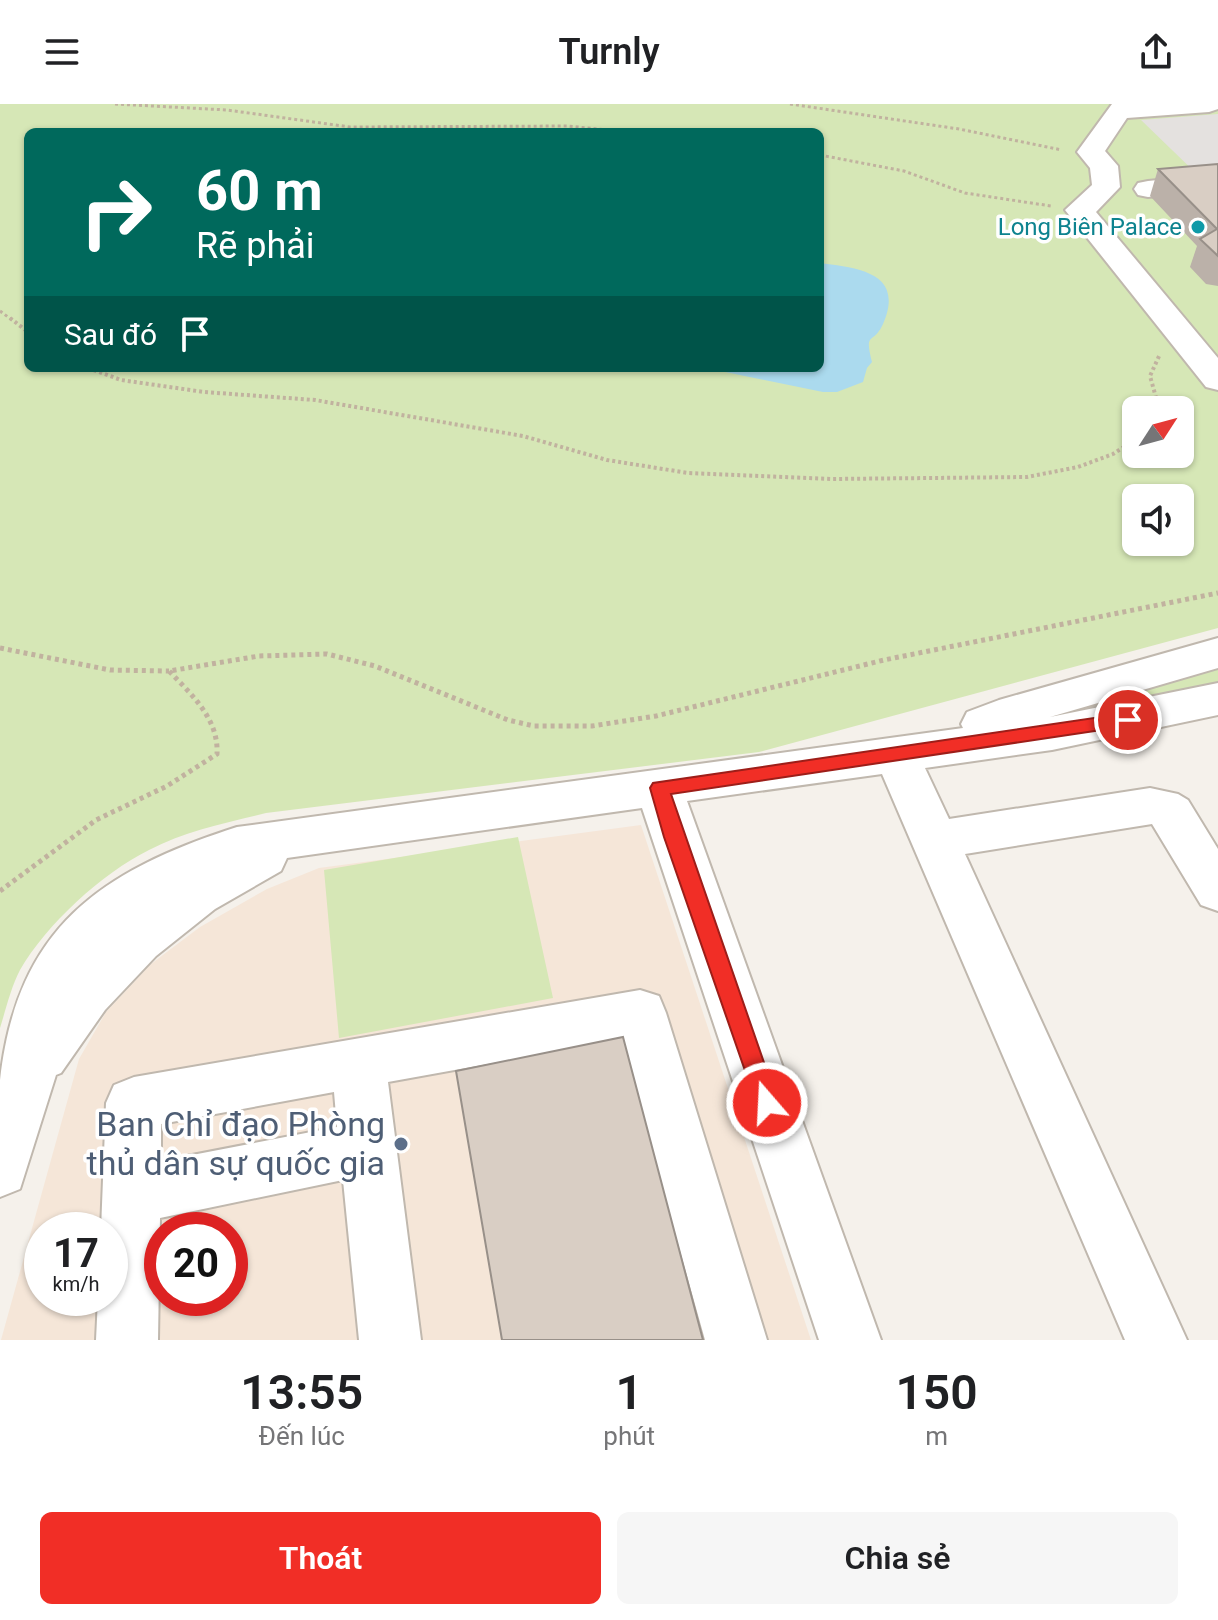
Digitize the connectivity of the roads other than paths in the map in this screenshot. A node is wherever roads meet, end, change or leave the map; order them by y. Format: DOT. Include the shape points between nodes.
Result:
graph roads {
  1 [pos="1209,104"];
  2 [pos="1123,107"];
  3 [pos="1218,182"];
  4 [pos="1148,189"];
  5 [pos="1218,380"];
  6 [pos="1218,653"];
  7 [pos="1218,699"];
  8 [pos="953,747"];
  9 [pos="897,755"];
  10 [pos="660,788"];
  11 [pos="935,840"];
  12 [pos="1218,891"];
  13 [pos="358,1063"];
  14 [pos="368,1148"];
  15 [pos="0,1169"];
  16 [pos="132,1195"];
  17 [pos="127,1340"];
  18 [pos="390,1340"];
  19 [pos="736,1340"];
  20 [pos="850,1340"];
  21 [pos="1156,1340"];
  1 -- 2 [label="street"];
  2 -- 5 [label="street" via="1091,152 1104,166 1106,187 1079,210"];
  3 -- 4 [label="street"];
  6 -- 8 [label="street" via="1014,711 969,732"];
  7 -- 8 [label="street" via="1093,726"];
  8 -- 9 [label="street"];
  9 -- 10 [label="street"];
  9 -- 11 [label="street"];
  10 -- 15 [label="street" via="306,837 210,887 126,949 79,1001 28,1080"];
  10 -- 20 [label="street"];
  11 -- 12 [label="street" via="1162,807 1171,813"];
  11 -- 21 [label="street"];
  13 -- 14 [label="street"];
  13 -- 16 [label="street" via="134,1103"];
  13 -- 19 [label="street" via="640,1013"];
  14 -- 16 [label="street"];
  14 -- 18 [label="street"];
  16 -- 17 [label="street"];
}
